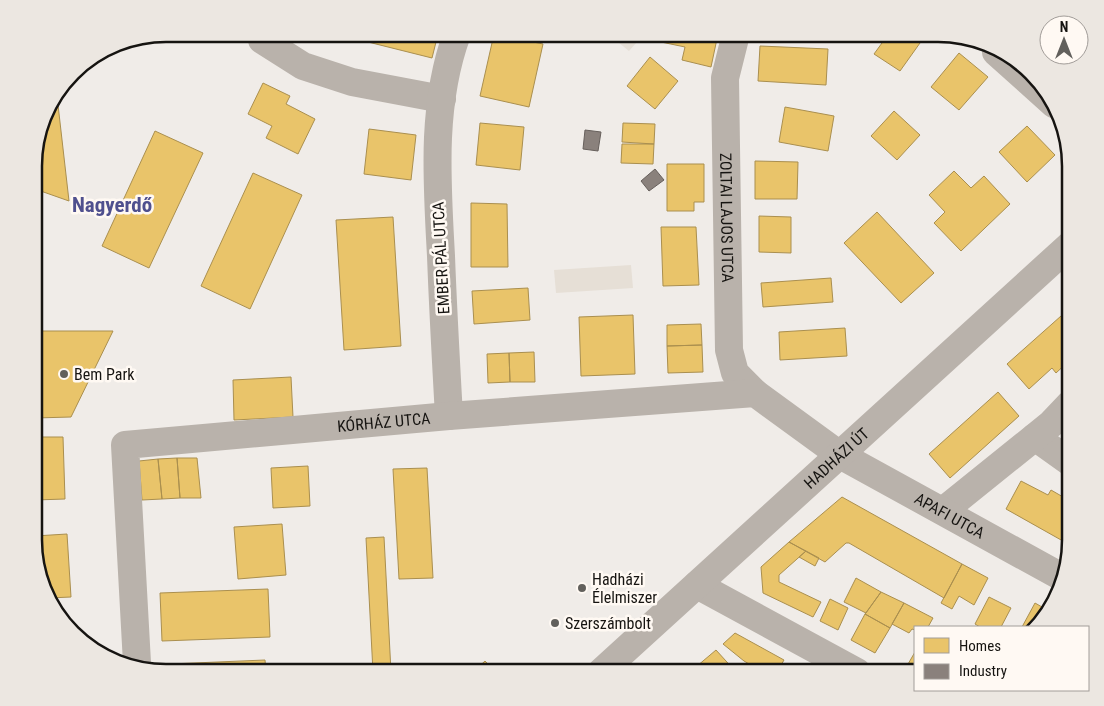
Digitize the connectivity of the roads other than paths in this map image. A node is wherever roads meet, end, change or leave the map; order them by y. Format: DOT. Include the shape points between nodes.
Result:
graph roads {
  1 [pos="267,43"];
  2 [pos="454,43"];
  3 [pos="734,43"];
  4 [pos="442,100"];
  5 [pos="1061,254"];
  6 [pos="755,393"];
  7 [pos="1061,413"];
  8 [pos="449,416"];
  9 [pos="1035,438"];
  10 [pos="840,455"];
  11 [pos="1061,456"];
  12 [pos="943,511"];
  13 [pos="1056,574"];
  14 [pos="697,585"];
  15 [pos="137,660"];
  16 [pos="610,663"];
  17 [pos="841,663"];
  1 -- 4 [label="street" via="304,66 336,77"];
  2 -- 4 [label="street, EMBER PÁL UTCA"];
  3 -- 6 [label="street, ZOLTAI LAJOS UTCA" via="726,78 729,350 735,373"];
  4 -- 8 [label="street, EMBER PÁL UTCA" via="437,128 437,198"];
  5 -- 10 [label="street, HADHÁZI ÚT"];
  6 -- 8 [label="street, KÓRHÁZ UTCA"];
  6 -- 10 [label="street"];
  7 -- 9 [label="street"];
  8 -- 15 [label="street, KÓRHÁZ UTCA" via="125,445"];
  9 -- 11 [label="street"];
  9 -- 12 [label="street"];
  10 -- 12 [label="street, APAFI UTCA"];
  10 -- 14 [label="street, HADHÁZI ÚT"];
  12 -- 13 [label="street, APAFI UTCA"];
  14 -- 16 [label="street, HADHÁZI ÚT"];
  14 -- 17 [label="street"];
}
